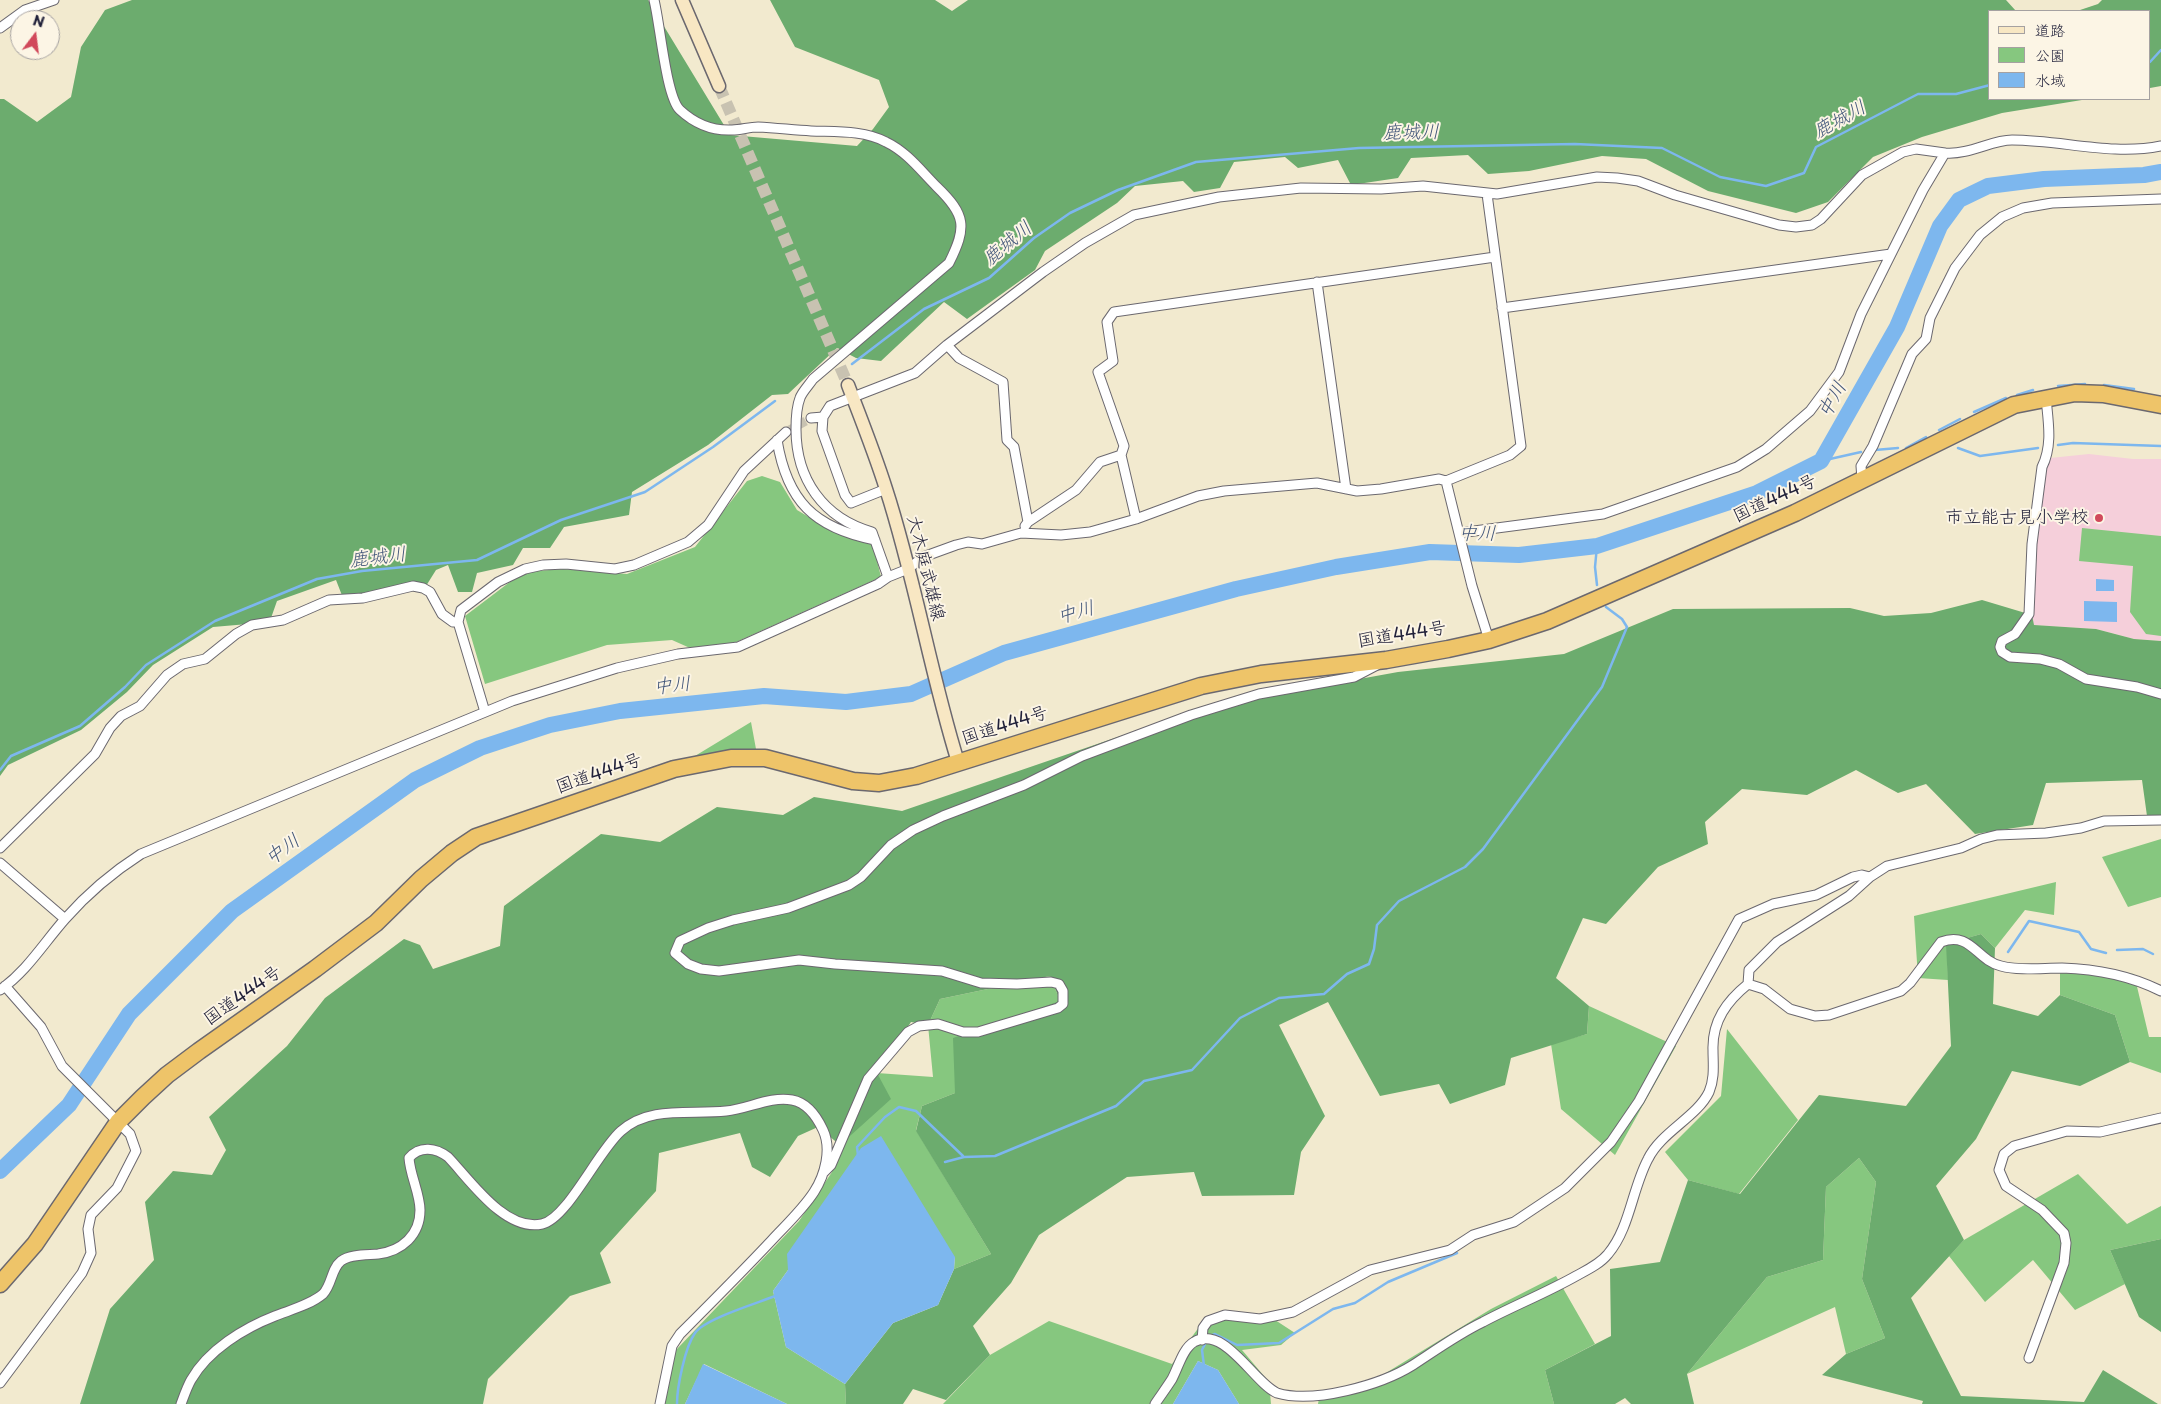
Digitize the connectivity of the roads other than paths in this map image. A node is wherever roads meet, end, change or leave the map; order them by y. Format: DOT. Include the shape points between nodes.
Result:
graph roads {
  1 [pos="23,0"];
  2 [pos="54,0"];
  3 [pos="654,0"];
  4 [pos="682,0"];
  5 [pos="25,10"];
  6 [pos="719,86"];
  7 [pos="2161,146"];
  8 [pos="1945,153"];
  9 [pos="1487,194"];
  10 [pos="2161,199"];
  11 [pos="1891,254"];
  12 [pos="1495,258"];
  13 [pos="1317,282"];
  14 [pos="1502,308"];
  15 [pos="947,345"];
  16 [pos="850,390"];
  17 [pos="2046,398"];
  18 [pos="2158,402"];
  19 [pos="823,417"];
  20 [pos="811,418"];
  21 [pos="786,432"];
  22 [pos="777,440"];
  23 [pos="1121,454"];
  24 [pos="1862,479"];
  25 [pos="1446,481"];
  26 [pos="886,489"];
  27 [pos="1346,489"];
  28 [pos="851,503"];
  29 [pos="1136,519"];
  30 [pos="847,521"];
  31 [pos="1028,522"];
  32 [pos="1021,533"];
  33 [pos="1459,533"];
  34 [pos="875,540"];
  35 [pos="908,569"];
  36 [pos="888,577"];
  37 [pos="458,622"];
  38 [pos="1490,640"];
  39 [pos="1386,660"];
  40 [pos="2161,694"];
  41 [pos="485,712"];
  42 [pos="958,762"];
  43 [pos="2161,820"];
  44 [pos="0,848"];
  45 [pos="0,863"];
  46 [pos="1870,877"];
  47 [pos="65,919"];
  48 [pos="1748,984"];
  49 [pos="3,988"];
  50 [pos="2161,991"];
  51 [pos="2161,1118"];
  52 [pos="118,1122"];
  53 [pos="824,1172"];
  54 [pos="0,1284"];
  55 [pos="1206,1340"];
  56 [pos="2029,1358"];
  57 [pos="0,1383"];
  58 [pos="181,1404"];
  59 [pos="660,1404"];
  60 [pos="1156,1404"];
  1 -- 5 [label="street"];
  2 -- 5 [label="street"];
  3 -- 30 [label="street" via="671,94 678,108 690,117 716,129 757,127 842,132 885,141 907,156 956,206 962,230 949,263 813,379 800,398 796,418 798,459 816,495"];
  4 -- 6 [label="main road"];
  7 -- 8 [label="street" via="2102,148 2010,140 1959,154"];
  8 -- 9 [label="street" via="1916,149 1903,152 1862,175 1821,220 1796,227 1675,195 1638,181 1617,178"];
  8 -- 11 [label="street"];
  9 -- 12 [label="street"];
  9 -- 15 [label="street" via="1424,186 1301,188 1219,197 1134,215 1050,267"];
  10 -- 24 [label="street" via="2052,203 2023,208 2002,217 1980,236 1955,268 1930,318 1926,339 1912,354 1873,446 1861,466"];
  11 -- 14 [label="street"];
  11 -- 33 [label="street" via="1861,314 1839,372 1810,410 1766,449 1736,467 1603,514"];
  12 -- 13 [label="street"];
  12 -- 14 [label="street"];
  13 -- 23 [label="street" via="1114,312 1107,322 1113,361 1098,372 1124,446"];
  13 -- 27 [label="street"];
  14 -- 25 [label="street" via="1521,446 1510,455"];
  15 -- 16 [label="street" via="915,373"];
  15 -- 31 [label="street" via="958,358 1003,382 1007,440 1014,446"];
  16 -- 19 [label="street" via="830,406"];
  16 -- 26 [label="main road, 大木庭武雄線"];
  17 -- 18 [label="highway, 国道444号" via="2075,393 2104,394"];
  17 -- 24 [label="highway, 国道444号" via="2014,405"];
  17 -- 40 [label="street" via="2050,440 2042,467 2032,544 2029,614 2015,634 2002,641 2000,647 2010,657 2040,659 2059,664 2086,679"];
  19 -- 20 [label="street"];
  19 -- 28 [label="street" via="822,432 845,495"];
  21 -- 22 [label="street"];
  22 -- 34 [label="street" via="787,480 798,499 814,516 858,536"];
  22 -- 37 [label="street" via="744,471 708,525 688,542 634,565 616,569 566,564 525,568 498,582 461,610"];
  23 -- 29 [label="street"];
  23 -- 31 [label="street" via="1100,462 1076,490"];
  24 -- 38 [label="highway, 国道444号" via="1795,513 1547,621"];
  25 -- 27 [label="street" via="1439,479 1357,491"];
  25 -- 33 [label="street"];
  26 -- 28 [label="street"];
  26 -- 35 [label="main road, 大木庭武雄線"];
  27 -- 29 [label="street" via="1317,483 1224,491 1198,496"];
  28 -- 30 [label="street"];
  29 -- 32 [label="street" via="1090,532 1060,535"];
  30 -- 34 [label="street" via="872,532"];
  31 -- 32 [label="street"];
  32 -- 35 [label="street" via="982,544 968,542 956,545 923,558"];
  33 -- 38 [label="street"];
  34 -- 36 [label="street"];
  35 -- 36 [label="street"];
  35 -- 42 [label="main road, 大木庭武雄線"];
  36 -- 41 [label="street" via="738,647 678,654 617,668"];
  37 -- 41 [label="street"];
  37 -- 44 [label="street" via="442,614 430,592 413,586 363,598 330,600 283,620 252,625 205,659 183,664 167,675 140,706 121,716 95,754"];
  38 -- 39 [label="highway, 国道444号"];
  39 -- 42 [label="highway, 国道444号" via="1261,674 1201,686"];
  39 -- 53 [label="street" via="1354,677 1259,694 1191,715 1082,756 1024,785 913,830 891,845 861,878 849,885 788,908 708,928 680,942 675,953 681,960 701,969 719,971 799,960 942,971 981,983 1050,982 1058,984 1063,991 1063,1004 1058,1008 978,1032 963,1032 938,1024 918,1026 908,1032 868,1079 831,1165"];
  41 -- 47 [label="street" via="140,854 110,875"];
  42 -- 52 [label="highway, 国道444号" via="916,776 879,783 853,781 765,758 731,758 674,769 476,837 421,879 376,924 166,1075"];
  43 -- 46 [label="street" via="2104,821 2046,833 1996,834 1960,848 1887,866"];
  45 -- 47 [label="street"];
  46 -- 48 [label="street" via="1849,896 1777,942 1749,970"];
  46 -- 55 [label="street" via="1853,876 1816,894 1773,904 1739,919 1639,1101 1611,1142 1565,1188 1514,1222 1473,1235 1450,1250 1370,1270 1292,1312 1260,1319 1225,1316 1208,1321 1203,1328"];
  47 -- 49 [label="street" via="32,962"];
  48 -- 50 [label="street" via="1764,990 1790,1009 1806,1015 1829,1015 1900,991 1910,983 1941,942 1958,939 1998,966 2067,968 2116,975"];
  48 -- 55 [label="street" via="1722,1012 1714,1029 1713,1081 1708,1094 1659,1142 1648,1158 1619,1237 1606,1257 1596,1265 1482,1322 1397,1375 1370,1387 1323,1397 1293,1398 1278,1394 1264,1386 1220,1342"];
  49 -- 52 [label="street" via="41,1027 62,1066"];
  51 -- 56 [label="street" via="2100,1132 2067,1131 2014,1146 2004,1154 1999,1170 2006,1186 2042,1210 2064,1233 2066,1243 2064,1263"];
  52 -- 54 [label="highway, 国道444号" via="35,1244"];
  52 -- 57 [label="street" via="130,1134 136,1151 117,1188 91,1215 88,1228 91,1253 82,1273"];
  53 -- 58 [label="street" via="827,1154 824,1132 815,1114 793,1100 774,1100 727,1111 663,1112 637,1120 621,1130 605,1148 556,1218 542,1224 509,1219 440,1151 428,1148 415,1152 410,1158 410,1170 420,1208 419,1222 405,1245 390,1252 341,1261 322,1294 269,1318 216,1350 191,1380"];
  53 -- 59 [label="street" via="814,1192 790,1220 680,1334 672,1346"];
  55 -- 60 [label="street" via="1193,1342"];
}
